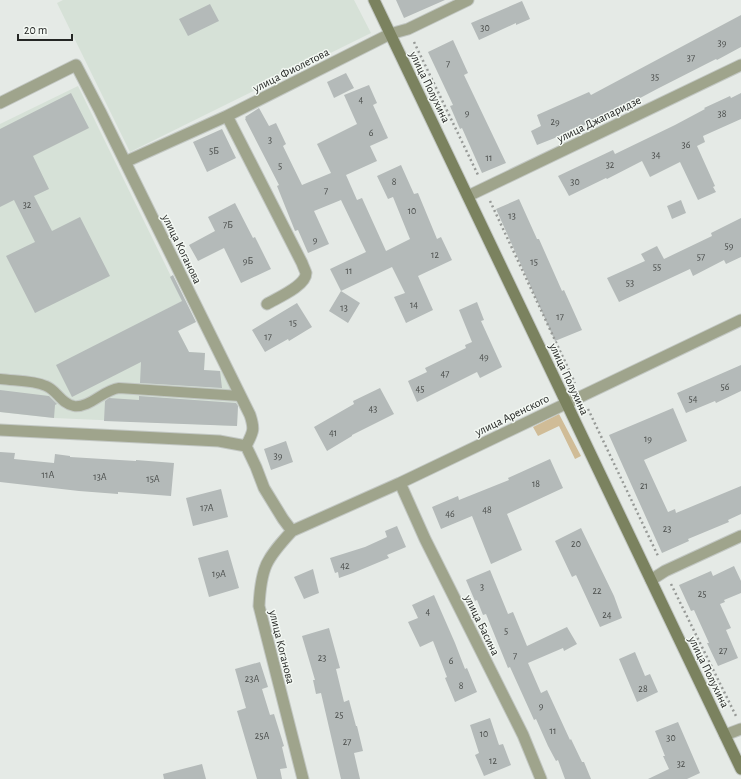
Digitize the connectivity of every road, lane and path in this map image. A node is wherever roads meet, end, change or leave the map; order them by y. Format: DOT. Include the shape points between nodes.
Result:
graph roads {
  1 [pos="374,0"];
  2 [pos="468,0"];
  3 [pos="408,29"];
  4 [pos="390,34"];
  5 [pos="741,66"];
  6 [pos="0,103"];
  7 [pos="227,116"];
  8 [pos="125,162"];
  9 [pos="484,189"];
  10 [pos="468,196"];
  11 [pos="267,304"];
  12 [pos="741,320"];
  13 [pos="0,379"];
  14 [pos="240,396"];
  15 [pos="582,397"];
  16 [pos="566,403"];
  17 [pos="0,430"];
  18 [pos="246,446"];
  19 [pos="400,483"];
  20 [pos="292,531"];
  21 [pos="741,536"];
  22 [pos="665,572"];
  23 [pos="651,580"];
  24 [pos="739,724"];
  25 [pos="724,735"];
  26 [pos="741,769"];
  27 [pos="303,779"];
  28 [pos="541,779"];
  1 -- 4 [label="main road, улица Полухина"];
  2 -- 3 [label="street, улица Фиолетова"];
  3 -- 4 [label="street, улица Фиолетова"];
  3 -- 9 [label="path"];
  4 -- 7 [label="street, улица Фиолетова"];
  4 -- 10 [label="main road, улица Полухина"];
  5 -- 9 [label="street, улица Джапаридзе"];
  6 -- 8 [label="street, улица Коганова" via="76,65"];
  7 -- 8 [label="street, улица Фиолетова"];
  7 -- 11 [label="street" via="306,272 304,281"];
  8 -- 14 [label="street, улица Коганова"];
  9 -- 10 [label="street, улица Джапаридзе"];
  9 -- 15 [label="path"];
  10 -- 16 [label="main road, улица Полухина"];
  12 -- 15 [label="street, улица Аренского"];
  13 -- 14 [label="lane" via="46,385 65,402 74,406 90,402 112,389 119,388"];
  14 -- 18 [label="street, улица Коганова" via="254,426"];
  15 -- 16 [label="street, улица Аренского"];
  15 -- 22 [label="path"];
  16 -- 19 [label="street, улица Аренского"];
  16 -- 23 [label="main road, улица Полухина"];
  17 -- 18 [label="street" via="219,440"];
  18 -- 20 [label="street" via="264,488"];
  19 -- 20 [label="street, улица Аренского"];
  19 -- 28 [label="street, улица Басина" via="425,540 523,734"];
  20 -- 27 [label="street, улица Коганова" via="270,557 265,568 260,585 259,606"];
  21 -- 22 [label="street"];
  22 -- 23 [label="street"];
  22 -- 24 [label="path"];
  23 -- 25 [label="main road, улица Полухина"];
  24 -- 25 [label="street"];
  25 -- 26 [label="main road, улица Полухина"];
}
